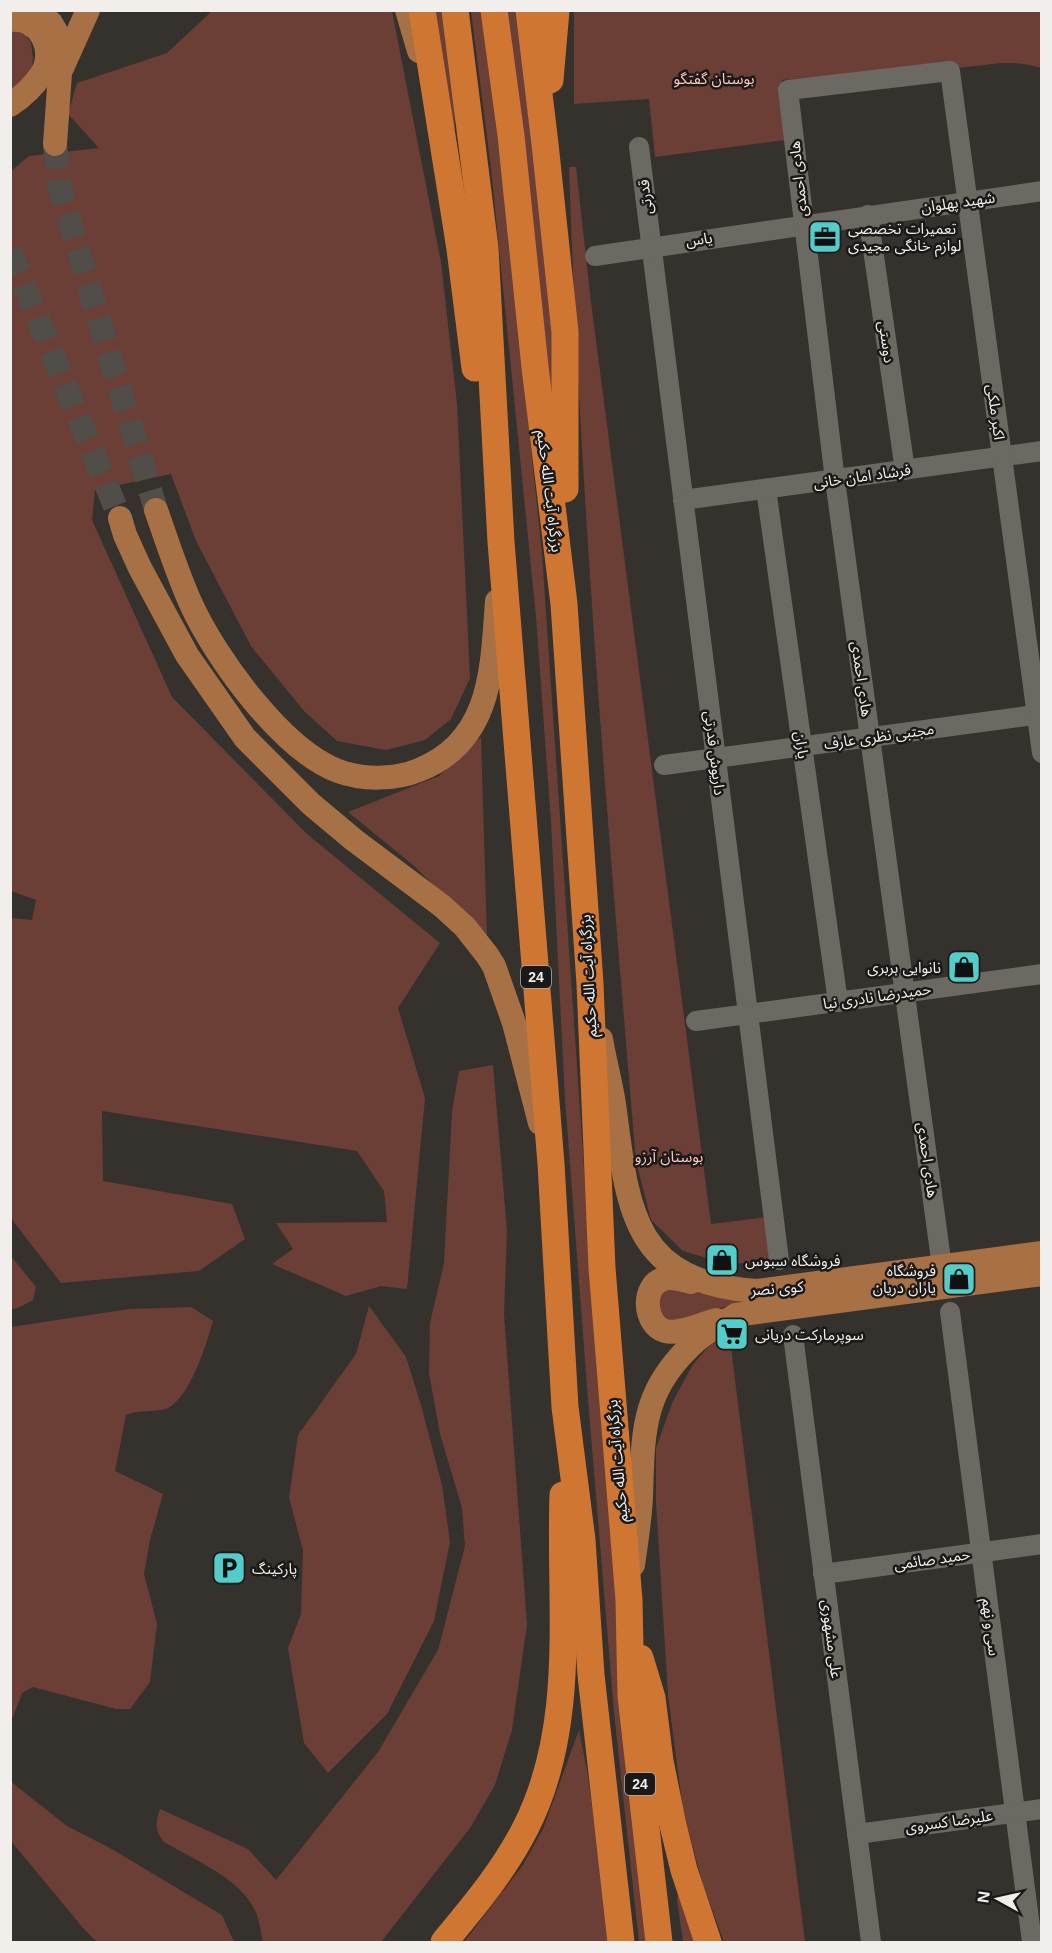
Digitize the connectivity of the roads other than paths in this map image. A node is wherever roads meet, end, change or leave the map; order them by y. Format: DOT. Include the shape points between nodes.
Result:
graph roads {
  1 [pos="37,10"];
  2 [pos="88,10"];
  3 [pos="407,10"];
  4 [pos="422,10"];
  5 [pos="455,10"];
  6 [pos="494,10"];
  7 [pos="529,10"];
  8 [pos="556,10"];
  9 [pos="10,20"];
  10 [pos="950,71"];
  11 [pos="60,73"];
  12 [pos="10,105"];
  13 [pos="441,126"];
  14 [pos="55,144"];
  15 [pos="546,144"];
  16 [pos="639,147"];
  17 [pos="1041,191"];
  18 [pos="967,201"];
  19 [pos="868,215"];
  20 [pos="803,224"];
  21 [pos="651,247"];
  22 [pos="595,255"];
  23 [pos="1041,451"];
  24 [pos="1002,457"];
  25 [pos="905,470"];
  26 [pos="835,480"];
  27 [pos="766,489"];
  28 [pos="683,500"];
  29 [pos="156,510"];
  30 [pos="120,518"];
  31 [pos="501,542"];
  32 [pos="171,552"];
  33 [pos="140,568"];
  34 [pos="564,604"];
  35 [pos="1039,714"];
  36 [pos="869,737"];
  37 [pos="802,746"];
  38 [pos="1041,753"];
  39 [pos="716,758"];
  40 [pos="664,765"];
  41 [pos="1041,974"];
  42 [pos="590,984"];
  43 [pos="905,993"];
  44 [pos="838,1002"];
  45 [pos="748,1014"];
  46 [pos="696,1021"];
  47 [pos="551,1164"];
  48 [pos="1041,1253"];
  49 [pos="779,1260"];
  50 [pos="942,1267"];
  51 [pos="1041,1274"];
  52 [pos="718,1287"];
  53 [pos="950,1312"];
  54 [pos="736,1315"];
  55 [pos="792,1335"];
  56 [pos="565,1407"];
  57 [pos="1041,1544"];
  58 [pos="981,1552"];
  59 [pos="823,1574"];
  60 [pos="630,1613"];
  61 [pos="1041,1809"];
  62 [pos="1015,1812"];
  63 [pos="857,1834"];
  64 [pos="444,1942"];
  65 [pos="621,1942"];
  66 [pos="658,1942"];
  67 [pos="708,1942"];
  68 [pos="871,1942"];
  69 [pos="1032,1942"];
  1 -- 11 [label="main road" via="58,35"];
  2 -- 11 [label="main road"];
  3 -- 13 [label="main road"];
  4 -- 13 [label="highway"];
  5 -- 31 [label="highway, 24" via="485,248"];
  6 -- 34 [label="highway, بزرگراه آیت الله حکیم / 24"];
  7 -- 15 [label="highway"];
  8 -- 15 [label="highway"];
  9 -- 12 [label="main road" via="23,19 39,29 48,55 42,74"];
  10 -- 18 [label="street, اکبر ملکی"];
  10 -- 20 [label="street, هادی احمدی" via="788,90"];
  11 -- 14 [label="main road"];
  13 -- 31 [label="highway"];
  15 -- 34 [label="highway" via="565,332"];
  16 -- 21 [label="street, قدرتی"];
  17 -- 18 [label="street, شهید پهلوان"];
  18 -- 19 [label="street, شهید پهلوان"];
  18 -- 24 [label="street, اکبر ملکی"];
  19 -- 20 [label="street, شهید پهلوان"];
  19 -- 25 [label="street, دوستی"];
  20 -- 21 [label="street, یاس"];
  20 -- 26 [label="street, هادی احمدی"];
  21 -- 22 [label="street, یاس"];
  21 -- 28 [label="street, داریوش قدرتی"];
  23 -- 24 [label="street, فرشاد امان خانی"];
  24 -- 25 [label="street, فرشاد امان خانی"];
  24 -- 35 [label="street, اکبر ملکی"];
  25 -- 26 [label="street, فرشاد امان خانی"];
  26 -- 27 [label="street, فرشاد امان خانی"];
  26 -- 36 [label="street, هادی احمدی"];
  27 -- 28 [label="street, فرشاد امان خانی"];
  27 -- 37 [label="street, یاران"];
  28 -- 39 [label="street, داریوش قدرتی"];
  29 -- 32 [label="main road"];
  30 -- 33 [label="main road"];
  31 -- 32 [label="main road" via="492,669 480,712 456,748 436,764 384,778 339,772 317,760 259,706 216,651 191,604"];
  31 -- 47 [label="highway, 24"];
  32 -- 33 [label="main road"];
  33 -- 47 [label="main road" via="187,655 245,738 311,804 442,906 488,955 514,1023"];
  34 -- 42 [label="highway, بزرگراه آیت الله حکیم / 24"];
  35 -- 36 [label="street, مجتبی نظری عارف"];
  35 -- 38 [label="street, اکبر ملکی"];
  36 -- 37 [label="street, مجتبی نظری عارف"];
  36 -- 43 [label="street, هادی احمدی"];
  37 -- 39 [label="street, مجتبی نظری عارف"];
  37 -- 44 [label="street, یاران"];
  39 -- 40 [label="street, مجتبی نظری عارف"];
  39 -- 45 [label="street, داریوش قدرتی"];
  41 -- 43 [label="street, حمیدرضا نادری نیا"];
  42 -- 52 [label="main road, کوی نصر" via="632,1210 654,1251 668,1264"];
  42 -- 60 [label="highway, بزرگراه آیت الله حکیم / 24" via="602,1268"];
  43 -- 44 [label="street, حمیدرضا نادری نیا"];
  43 -- 50 [label="street, هادی احمدی"];
  44 -- 45 [label="street, حمیدرضا نادری نیا"];
  45 -- 46 [label="street, حمیدرضا نادری نیا"];
  45 -- 49 [label="street, داریوش قدرتی"];
  47 -- 56 [label="highway, 24"];
  48 -- 50 [label="main road, کوی نصر"];
  50 -- 52 [label="main road, کوی نصر" via="757,1291"];
  51 -- 54 [label="main road, کوی نصر"];
  52 -- 54 [label="main road" via="662,1279 651,1289 649,1318 666,1332"];
  53 -- 58 [label="street, سی و نهم"];
  54 -- 60 [label="main road, کوی نصر" via="699,1339 677,1360 650,1405 644,1436"];
  55 -- 59 [label="street, علی مشهوری"];
  56 -- 64 [label="highway" via="561,1545 564,1634 554,1742 526,1826 488,1887"];
  56 -- 65 [label="highway, 24" via="582,1540 591,1675"];
  57 -- 58 [label="street, حمید صائمی"];
  58 -- 59 [label="street, حمید صائمی"];
  58 -- 62 [label="street, سی و نهم"];
  59 -- 63 [label="street, علی مشهوری"];
  60 -- 66 [label="highway, بزرگراه آیت الله حکیم / 24" via="631,1696"];
  60 -- 67 [label="highway" via="651,1698 672,1821"];
  61 -- 62 [label="street, علیرضا کسروی"];
  62 -- 63 [label="street, علیرضا کسروی"];
  62 -- 69 [label="street, سی و نهم"];
  63 -- 68 [label="street, علی مشهوری"];
}
